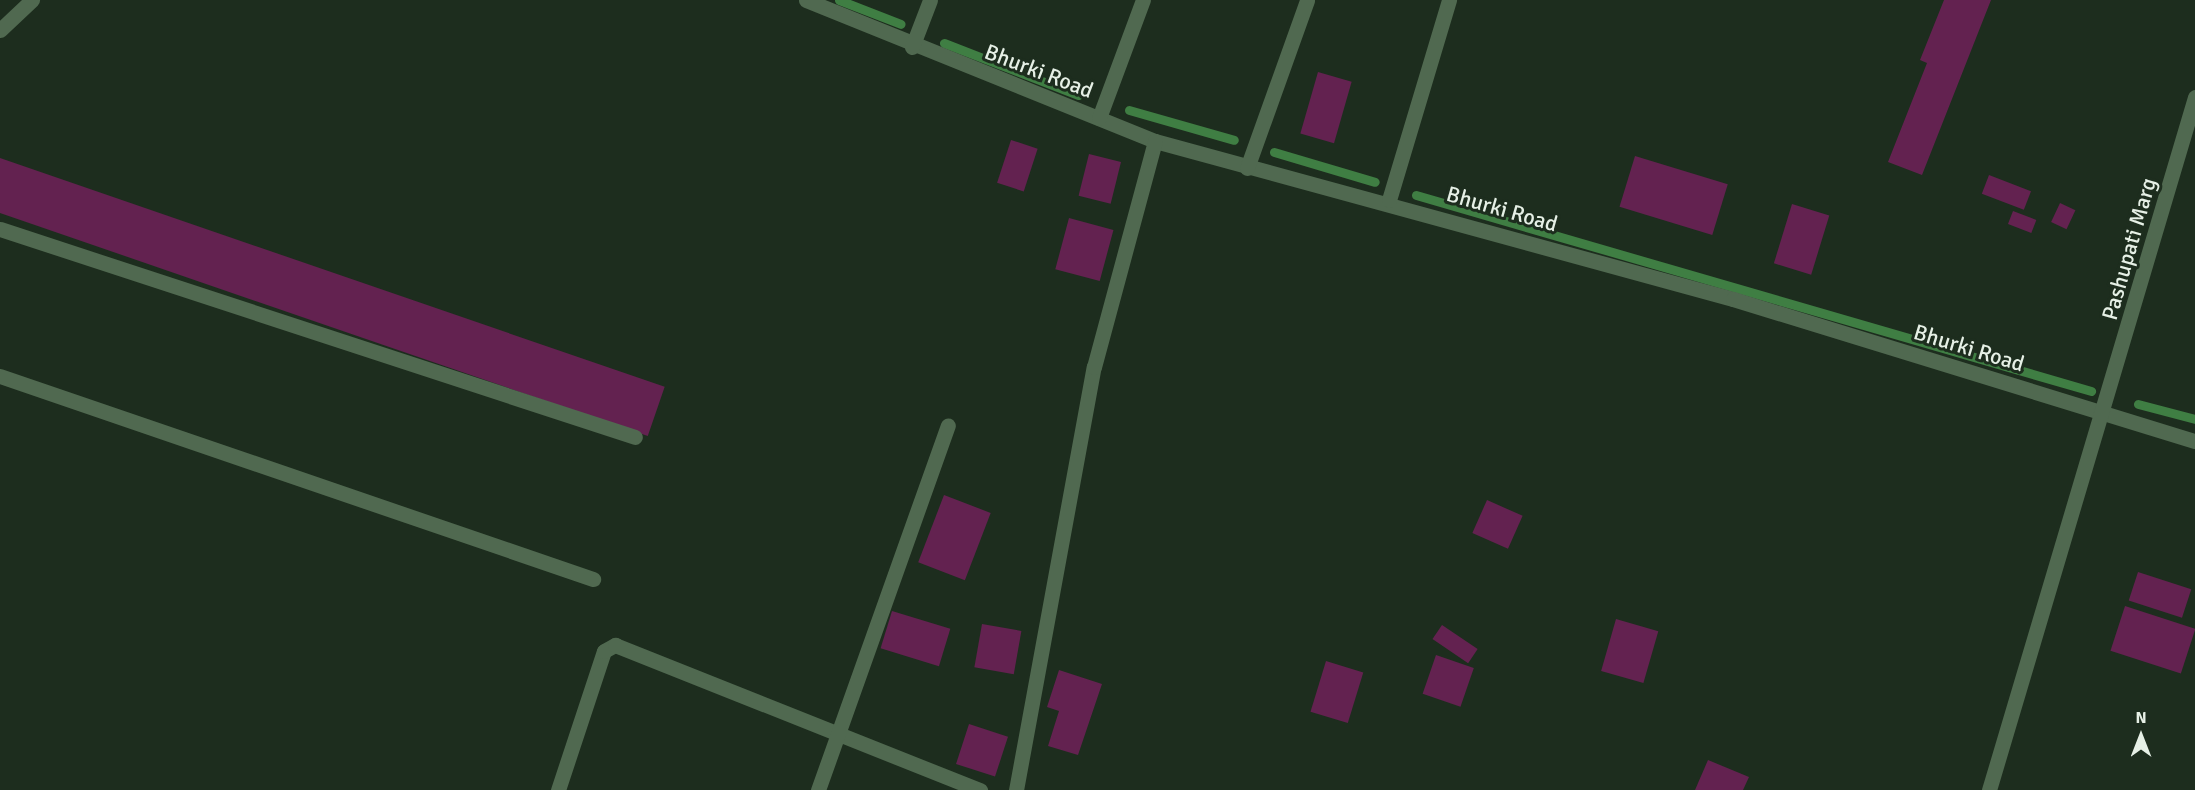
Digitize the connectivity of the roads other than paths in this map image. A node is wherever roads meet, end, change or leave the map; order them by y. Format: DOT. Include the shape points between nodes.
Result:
graph roads {
  1 [pos="32,0"];
  2 [pos="806,0"];
  3 [pos="930,0"];
  4 [pos="1143,0"];
  5 [pos="1307,0"];
  6 [pos="1449,0"];
  7 [pos="0,30"];
  8 [pos="912,47"];
  9 [pos="2195,97"];
  10 [pos="1099,118"];
  11 [pos="1155,141"];
  12 [pos="1247,168"];
  13 [pos="1389,200"];
  14 [pos="0,230"];
  15 [pos="0,376"];
  16 [pos="2105,413"];
  17 [pos="948,425"];
  18 [pos="635,437"];
  19 [pos="2195,441"];
  20 [pos="593,579"];
  21 [pos="838,733"];
  22 [pos="558,790"];
  23 [pos="818,790"];
  24 [pos="980,790"];
  25 [pos="1016,790"];
  26 [pos="1989,790"];
  1 -- 7 [label="street"];
  2 -- 8 [label="street, Bhurki Road"];
  3 -- 8 [label="street"];
  4 -- 10 [label="street"];
  5 -- 12 [label="street"];
  6 -- 13 [label="street"];
  8 -- 10 [label="street, Bhurki Road"];
  9 -- 16 [label="street, Pashupati Marg"];
  10 -- 11 [label="street, Bhurki Road"];
  11 -- 12 [label="street, Bhurki Road"];
  11 -- 25 [label="street" via="1094,367"];
  12 -- 13 [label="street, Bhurki Road"];
  13 -- 16 [label="street, Bhurki Road"];
  14 -- 18 [label="street"];
  15 -- 20 [label="street"];
  16 -- 19 [label="street, Bhurki Road"];
  16 -- 26 [label="street, Pashupati Marg"];
  17 -- 21 [label="street"];
  21 -- 22 [label="street" via="625,647 609,646"];
  21 -- 23 [label="street"];
  21 -- 24 [label="street"];
}
